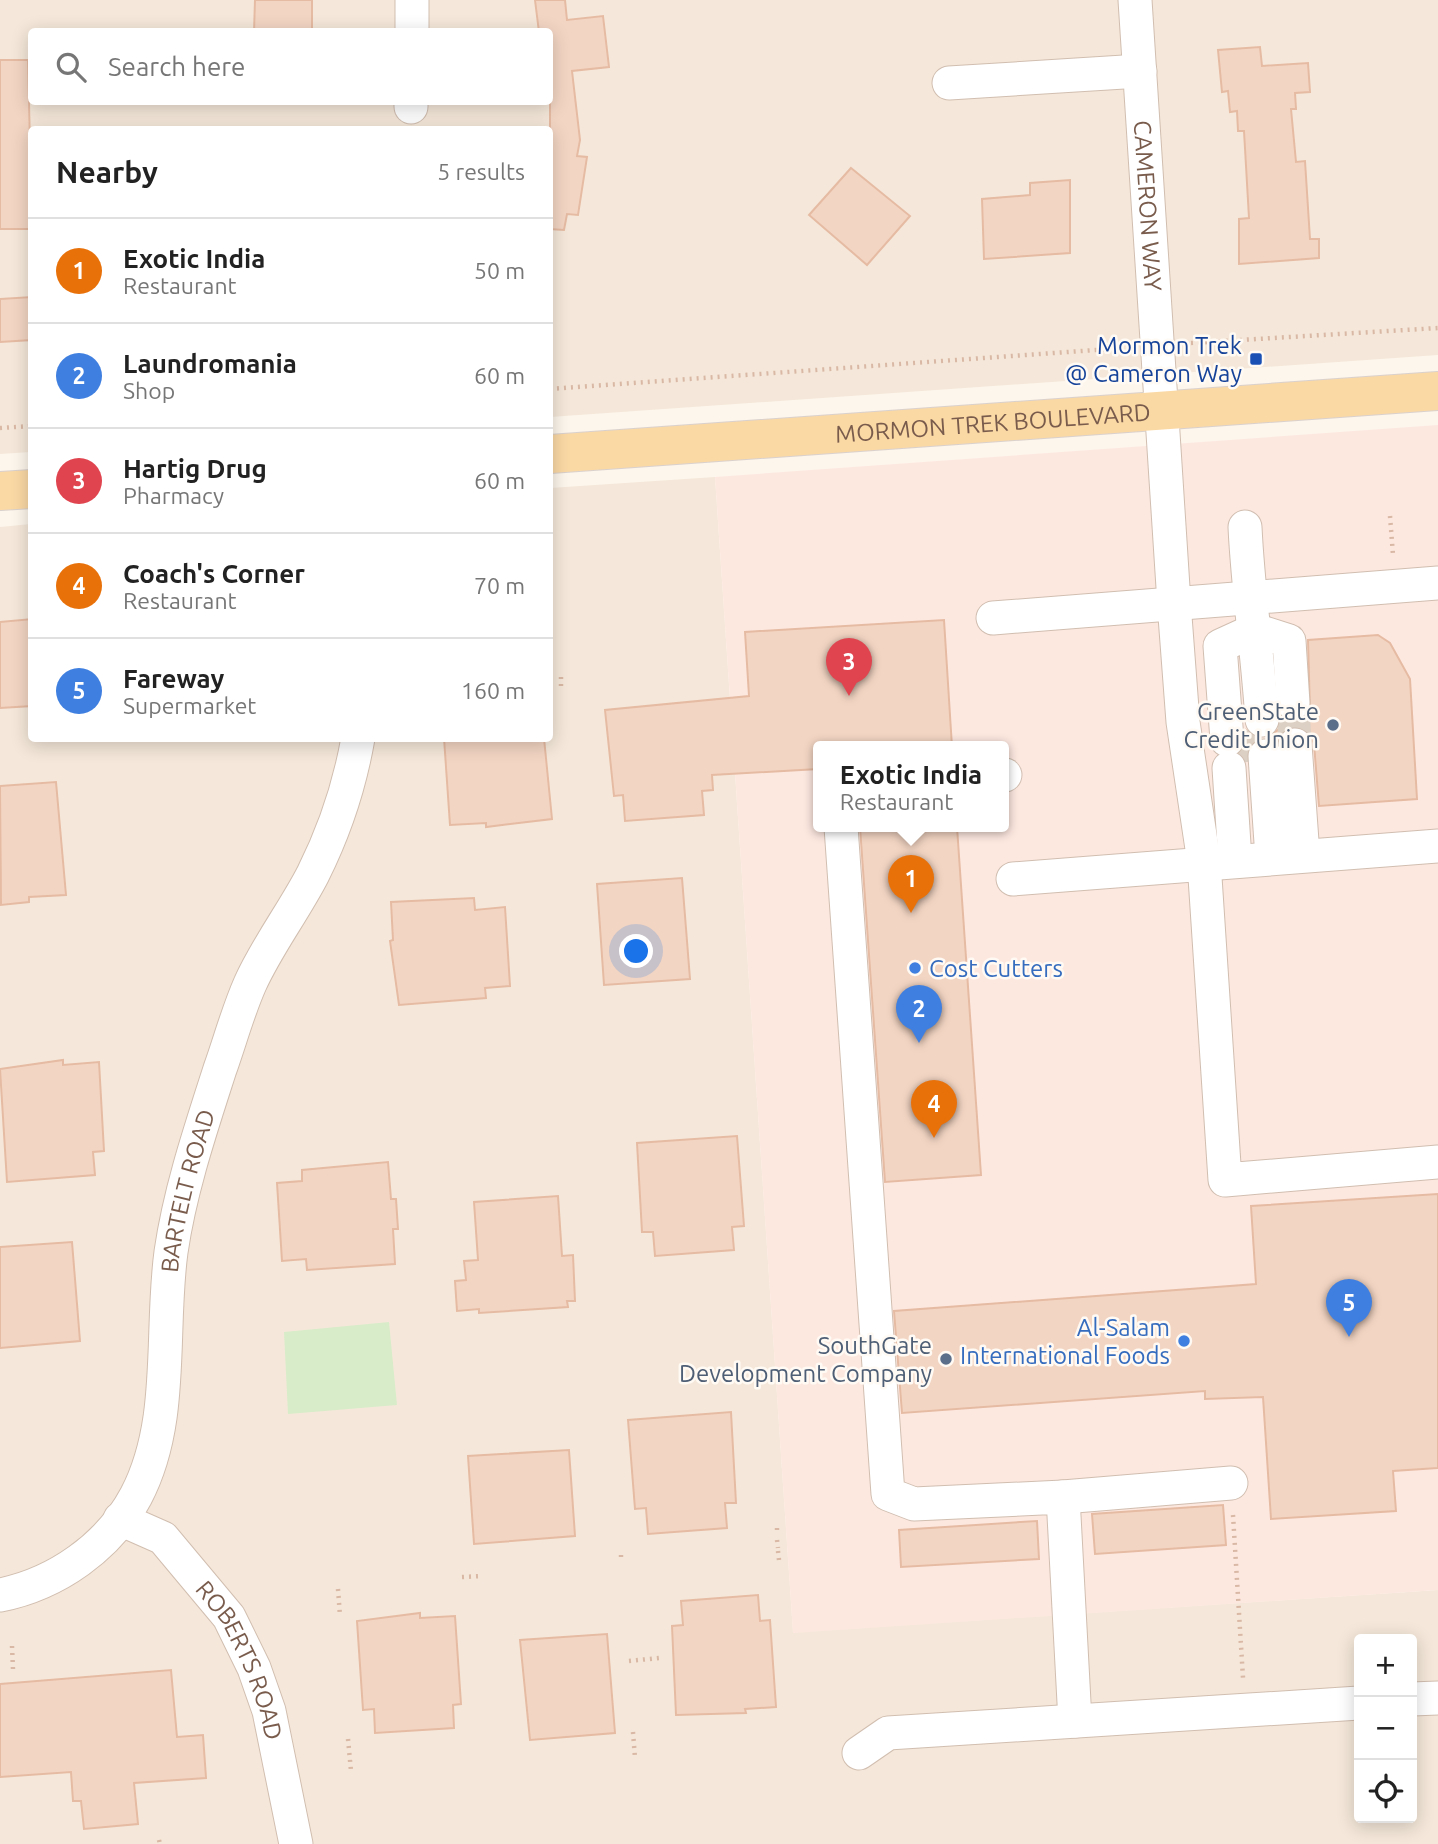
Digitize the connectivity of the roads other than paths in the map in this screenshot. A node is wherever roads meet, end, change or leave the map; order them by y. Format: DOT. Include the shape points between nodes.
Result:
graph roads {
  1 [pos="412,0"];
  2 [pos="1135,0"];
  3 [pos="412,28"];
  4 [pos="1140,71"];
  5 [pos="949,83"];
  6 [pos="1438,391"];
  7 [pos="1159,412"];
  8 [pos="553,454"];
  9 [pos="28,489"];
  10 [pos="0,491"];
  11 [pos="1245,527"];
  12 [pos="1438,583"];
  13 [pos="1249,596"];
  14 [pos="1174,603"];
  15 [pos="993,618"];
  16 [pos="1255,630"];
  17 [pos="1262,739"];
  18 [pos="357,742"];
  19 [pos="841,832"];
  20 [pos="1438,846"];
  21 [pos="1259,858"];
  22 [pos="1013,879"];
  23 [pos="1438,1162"];
  24 [pos="1231,1483"];
  25 [pos="1063,1497"];
  26 [pos="120,1519"];
  27 [pos="0,1595"];
  28 [pos="1438,1698"];
  29 [pos="1417,1699"];
  30 [pos="1354,1703"];
  31 [pos="1075,1721"];
  32 [pos="859,1753"];
  33 [pos="296,1844"];
  1 -- 3 [label="street"];
  2 -- 4 [label="street, CAMERON WAY"];
  4 -- 5 [label="street"];
  4 -- 7 [label="street, CAMERON WAY"];
  6 -- 7 [label="main road, MORMON TREK BOULEVARD"];
  7 -- 8 [label="main road, MORMON TREK BOULEVARD"];
  7 -- 14 [label="street, CAMERON WAY"];
  9 -- 10 [label="main road"];
  11 -- 13 [label="street"];
  12 -- 13 [label="street"];
  13 -- 14 [label="street"];
  13 -- 16 [label="street"];
  14 -- 15 [label="street"];
  14 -- 21 [label="street, CAMERON WAY" via="1183,722"];
  16 -- 17 [label="street" via="1239,645"];
  16 -- 17 [label="street" via="1289,641"];
  17 -- 21 [label="street"];
  17 -- 21 [label="street"];
  18 -- 26 [label="street, BARTELT ROAD" via="340,807 313,872 250,984 200,1133 171,1250 163,1405 152,1462"];
  19 -- 25 [label="street" via="888,1494 914,1504"];
  20 -- 21 [label="street"];
  21 -- 22 [label="street"];
  21 -- 23 [label="street" via="1225,1180"];
  24 -- 25 [label="street"];
  25 -- 31 [label="street"];
  26 -- 27 [label="street, BARTELT ROAD" via="102,1544 71,1565 31,1588"];
  26 -- 33 [label="street, ROBERTS ROAD" via="163,1538 229,1616 269,1711"];
  28 -- 29 [label="street"];
  30 -- 31 [label="street"];
  31 -- 32 [label="street" via="888,1734"];
}
